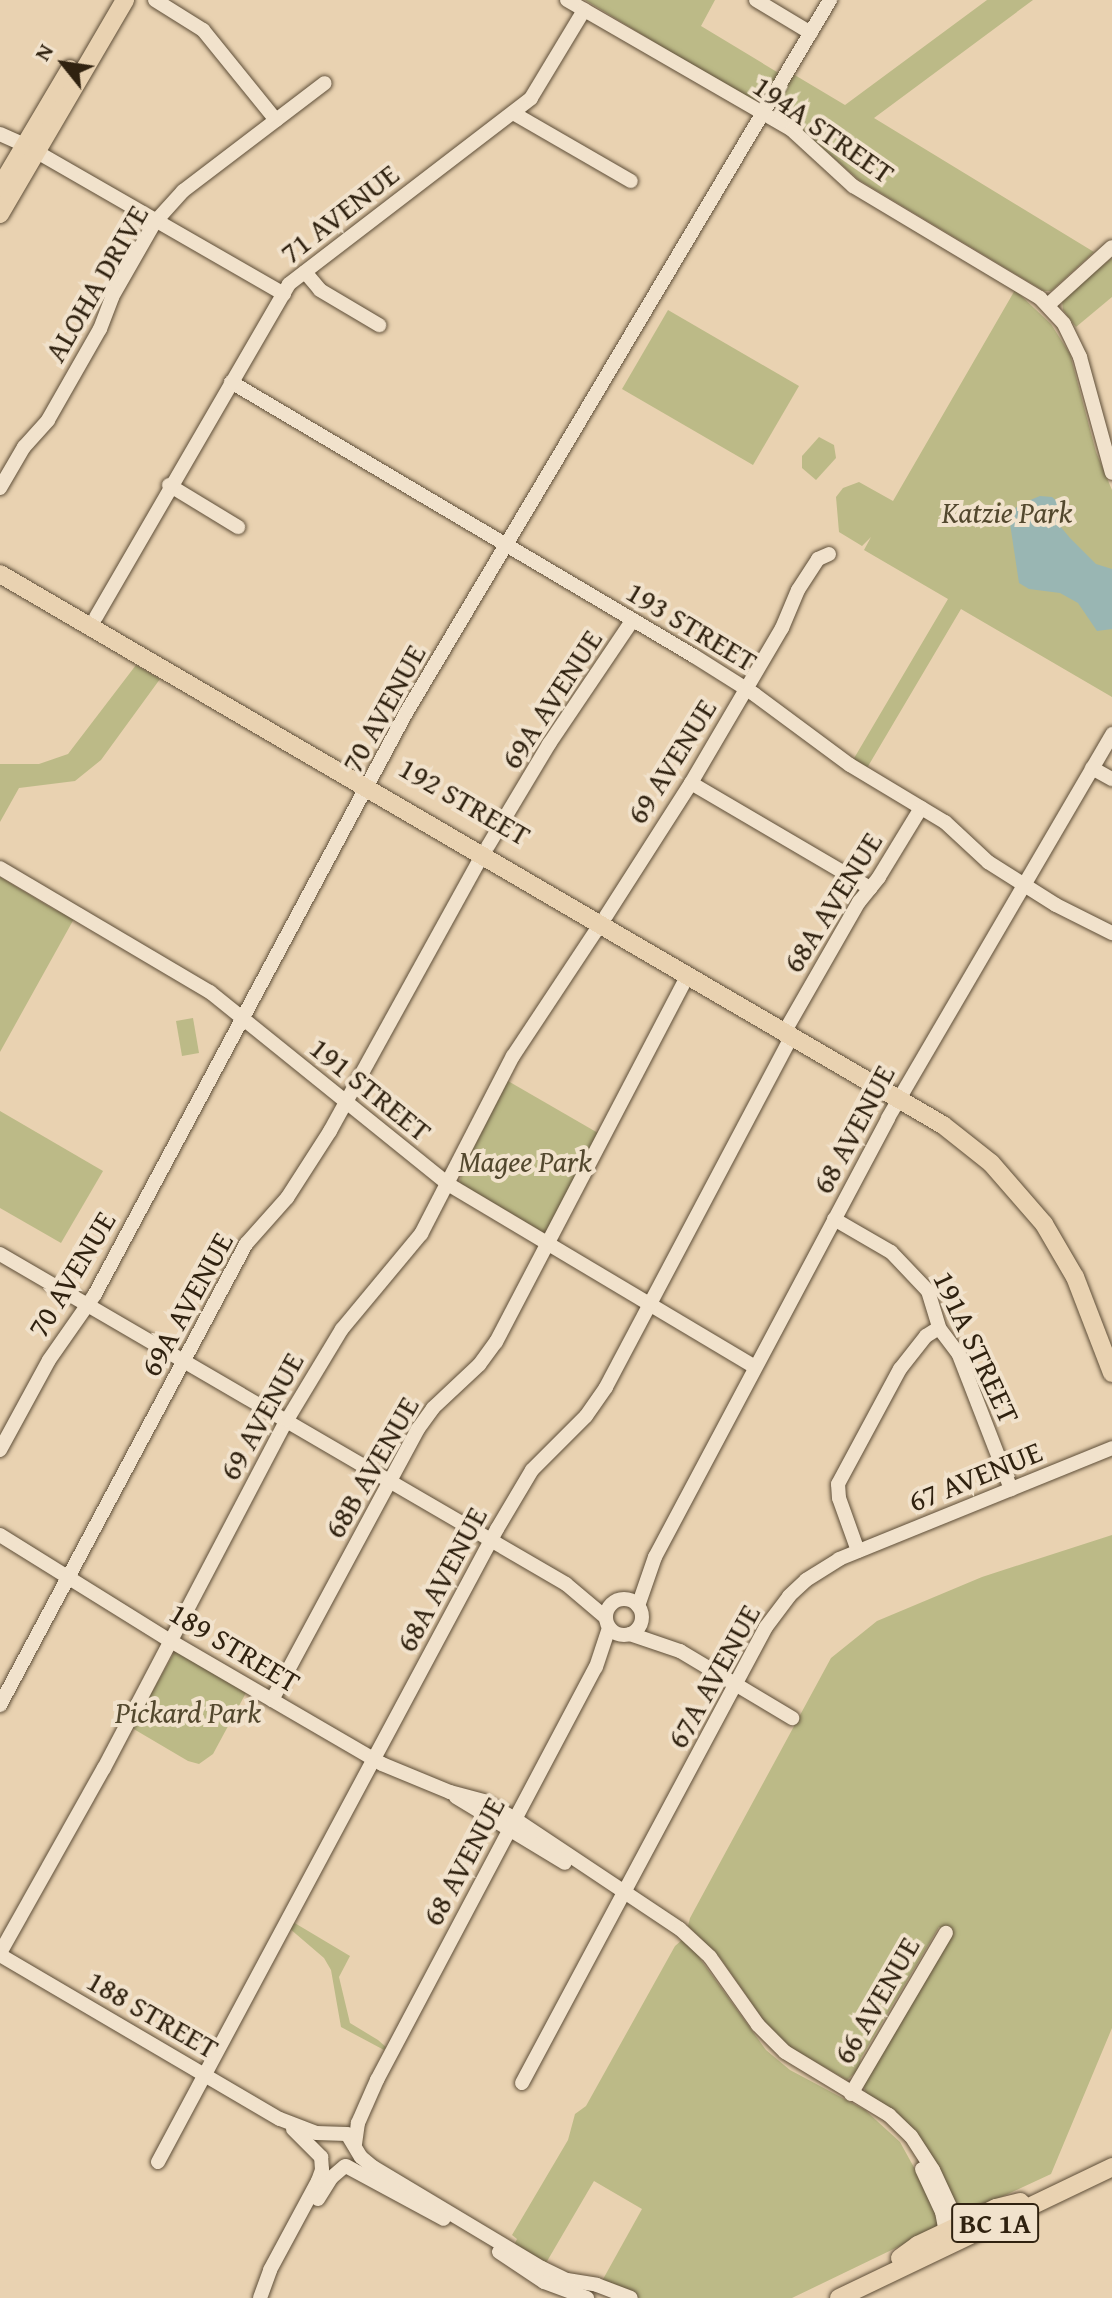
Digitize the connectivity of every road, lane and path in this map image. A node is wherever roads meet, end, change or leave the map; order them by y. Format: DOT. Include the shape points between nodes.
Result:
graph roads {
  1 [pos="111,0"];
  2 [pos="125,0"];
  3 [pos="155,0"];
  4 [pos="567,0"];
  5 [pos="756,0"];
  6 [pos="830,0"];
  7 [pos="584,10"];
  8 [pos="811,33"];
  9 [pos="325,83"];
  10 [pos="513,113"];
  11 [pos="764,113"];
  12 [pos="276,120"];
  13 [pos="0,134"];
  14 [pos="31,148"];
  15 [pos="631,181"];
  16 [pos="0,187"];
  17 [pos="0,202"];
  18 [pos="0,214"];
  19 [pos="155,222"];
  20 [pos="1112,247"];
  21 [pos="305,272"];
  22 [pos="284,294"];
  23 [pos="1048,305"];
  24 [pos="379,325"];
  25 [pos="231,382"];
  26 [pos="1112,473"];
  27 [pos="169,485"];
  28 [pos="0,488"];
  29 [pos="238,527"];
  30 [pos="507,545"];
  31 [pos="829,554"];
  32 [pos="0,560"];
  33 [pos="0,574"];
  34 [pos="96,617"];
  35 [pos="632,621"];
  36 [pos="746,689"];
  37 [pos="1112,734"];
  38 [pos="1092,768"];
  39 [pos="1112,779"];
  40 [pos="691,783"];
  41 [pos="370,784"];
  42 [pos="921,808"];
  43 [pos="485,851"];
  44 [pos="0,868"];
  45 [pos="1023,884"];
  46 [pos="870,888"];
  47 [pos="603,921"];
  48 [pos="1112,933"];
  49 [pos="695,975"];
  50 [pos="245,1019"];
  51 [pos="790,1030"];
  52 [pos="901,1094"];
  53 [pos="347,1104"];
  54 [pos="448,1184"];
  55 [pos="834,1219"];
  56 [pos="548,1246"];
  57 [pos="0,1254"];
  58 [pos="87,1305"];
  59 [pos="647,1305"];
  60 [pos="939,1328"];
  61 [pos="1112,1339"];
  62 [pos="184,1361"];
  63 [pos="755,1367"];
  64 [pos="1112,1373"];
  65 [pos="287,1420"];
  66 [pos="1112,1448"];
  67 [pos="0,1450"];
  68 [pos="389,1481"];
  69 [pos="1011,1489"];
  70 [pos="0,1535"];
  71 [pos="491,1540"];
  72 [pos="858,1551"];
  73 [pos="655,1557"];
  74 [pos="68,1577"];
  75 [pos="566,1584"];
  76 [pos="619,1600"];
  77 [pos="640,1610"];
  78 [pos="617,1629"];
  79 [pos="169,1640"];
  80 [pos="680,1651"];
  81 [pos="736,1685"];
  82 [pos="272,1700"];
  83 [pos="0,1705"];
  84 [pos="792,1718"];
  85 [pos="374,1759"];
  86 [pos="512,1824"];
  87 [pos="624,1893"];
  88 [pos="946,1933"];
  89 [pos="0,1954"];
  90 [pos="204,2074"];
  91 [pos="377,2080"];
  92 [pos="522,2083"];
  93 [pos="851,2094"];
  94 [pos="280,2119"];
  95 [pos="334,2132"];
  96 [pos="355,2144"];
  97 [pos="321,2157"];
  98 [pos="158,2162"];
  99 [pos="345,2166"];
  100 [pos="1112,2167"];
  101 [pos="1054,2194"];
  102 [pos="952,2229"];
  103 [pos="927,2248"];
  104 [pos="262,2295"];
  105 [pos="587,2298"];
  106 [pos="631,2298"];
  107 [pos="839,2298"];
  1 -- 14 [label="main road" via="85,44 79,68"];
  2 -- 14 [label="main road"];
  3 -- 12 [label="street" via="203,30"];
  4 -- 7 [label="street, 194A STREET"];
  5 -- 8 [label="street"];
  6 -- 8 [label="street, 70 AVENUE"];
  7 -- 10 [label="street, 71 AVENUE" via="536,92"];
  7 -- 11 [label="street, 194A STREET"];
  8 -- 11 [label="street, 70 AVENUE"];
  9 -- 12 [label="street, ALOHA DRIVE"];
  10 -- 15 [label="street"];
  10 -- 21 [label="street, 71 AVENUE"];
  11 -- 23 [label="street, 194A STREET" via="808,142 853,186"];
  11 -- 30 [label="street, 70 AVENUE"];
  12 -- 19 [label="street, ALOHA DRIVE" via="183,191"];
  13 -- 14 [label="street"];
  14 -- 16 [label="main road"];
  14 -- 17 [label="main road"];
  14 -- 18 [label="main road"];
  14 -- 19 [label="street"];
  19 -- 22 [label="street" via="174,228"];
  19 -- 28 [label="street, ALOHA DRIVE" via="55,407"];
  20 -- 23 [label="street"];
  21 -- 22 [label="street, 71 AVENUE"];
  21 -- 24 [label="street" via="320,290"];
  22 -- 25 [label="street, 71 AVENUE"];
  23 -- 26 [label="street" via="1080,357"];
  25 -- 27 [label="street, 71 AVENUE"];
  25 -- 30 [label="street, 193 STREET"];
  27 -- 29 [label="street"];
  27 -- 34 [label="street, 71 AVENUE"];
  30 -- 35 [label="street, 193 STREET"];
  30 -- 41 [label="street, 70 AVENUE" via="406,713"];
  31 -- 36 [label="street, 69 AVENUE" via="818,559 798,590"];
  32 -- 34 [label="main road, 192 STREET"];
  33 -- 41 [label="main road, 192 STREET"];
  34 -- 41 [label="main road, 192 STREET"];
  35 -- 36 [label="street, 193 STREET"];
  35 -- 43 [label="street, 69A AVENUE"];
  36 -- 40 [label="street, 69 AVENUE"];
  36 -- 42 [label="street, 193 STREET" via="850,765"];
  37 -- 38 [label="street, 68 AVENUE"];
  38 -- 39 [label="street"];
  38 -- 45 [label="street, 68 AVENUE"];
  40 -- 46 [label="street"];
  40 -- 47 [label="street, 69 AVENUE"];
  41 -- 43 [label="main road, 192 STREET"];
  41 -- 50 [label="street, 70 AVENUE"];
  42 -- 45 [label="street, 193 STREET"];
  42 -- 46 [label="street, 68A AVENUE"];
  43 -- 47 [label="main road, 192 STREET"];
  43 -- 47 [label="main road, 192 STREET" via="500,867"];
  43 -- 53 [label="street, 69A AVENUE"];
  44 -- 50 [label="street, 191 STREET" via="192,980"];
  45 -- 48 [label="street, 193 STREET"];
  45 -- 52 [label="street, 68 AVENUE"];
  46 -- 51 [label="street, 68A AVENUE"];
  47 -- 49 [label="main road, 192 STREET"];
  47 -- 54 [label="street, 69 AVENUE" via="513,1056"];
  49 -- 51 [label="main road, 192 STREET"];
  49 -- 56 [label="street, 68B AVENUE"];
  50 -- 53 [label="street, 191 STREET"];
  50 -- 58 [label="street, 70 AVENUE"];
  51 -- 52 [label="main road, 192 STREET"];
  51 -- 59 [label="street, 68A AVENUE"];
  52 -- 55 [label="street, 68 AVENUE"];
  52 -- 61 [label="main road" via="978,1137 1031,1189 1073,1248"];
  52 -- 64 [label="main road" via="975,1150 1035,1211 1075,1277"];
  53 -- 54 [label="street, 191 STREET"];
  53 -- 62 [label="street, 69A AVENUE" via="287,1198 246,1244"];
  54 -- 56 [label="street, 191 STREET"];
  54 -- 65 [label="street, 69 AVENUE" via="421,1234 342,1329"];
  55 -- 60 [label="street, 191A STREET" via="891,1252 916,1275 932,1299"];
  55 -- 63 [label="street, 68 AVENUE"];
  56 -- 59 [label="street, 191 STREET"];
  56 -- 68 [label="street, 68B AVENUE" via="486,1357 433,1408"];
  57 -- 58 [label="street"];
  58 -- 62 [label="street"];
  58 -- 67 [label="street, 70 AVENUE" via="49,1360"];
  59 -- 63 [label="street, 191 STREET"];
  59 -- 71 [label="street, 68A AVENUE" via="606,1387 586,1416 532,1470"];
  60 -- 69 [label="street, 191A STREET" via="959,1355"];
  60 -- 72 [label="street" via="900,1369 838,1484"];
  62 -- 65 [label="street"];
  62 -- 74 [label="street, 69A AVENUE"];
  63 -- 73 [label="street, 68 AVENUE"];
  65 -- 68 [label="street"];
  65 -- 79 [label="street, 69 AVENUE"];
  66 -- 69 [label="street, 67 AVENUE"];
  68 -- 71 [label="street"];
  68 -- 82 [label="street, 68B AVENUE"];
  69 -- 72 [label="street, 67 AVENUE"];
  70 -- 74 [label="street, 189 STREET"];
  71 -- 75 [label="street"];
  71 -- 85 [label="street, 68A AVENUE"];
  72 -- 81 [label="street, 67A AVENUE" via="822,1569 789,1596"];
  73 -- 76 [label="street, 68 AVENUE"];
  73 -- 77 [label="street, 68 AVENUE"];
  74 -- 79 [label="street, 189 STREET"];
  74 -- 83 [label="street, 69A AVENUE"];
  75 -- 76 [label="street"];
  75 -- 78 [label="street"];
  76 -- 77 [label="street"];
  76 -- 78 [label="street, 68 AVENUE"];
  77 -- 78 [label="street, 68 AVENUE" via="639,1627"];
  77 -- 80 [label="street" via="649,1626"];
  78 -- 80 [label="street"];
  78 -- 86 [label="street, 68 AVENUE"];
  79 -- 82 [label="street, 189 STREET"];
  79 -- 89 [label="street, 69 AVENUE"];
  80 -- 81 [label="street"];
  81 -- 84 [label="street"];
  81 -- 87 [label="street, 67A AVENUE"];
  82 -- 85 [label="street, 189 STREET"];
  85 -- 86 [label="street, 189 STREET" via="483,1801"];
  85 -- 90 [label="street, 68A AVENUE"];
  86 -- 87 [label="street, 189 STREET" via="567,1864"];
  86 -- 91 [label="street, 68 AVENUE"];
  87 -- 92 [label="street, 67A AVENUE"];
  87 -- 93 [label="street, 189 STREET" via="696,1942 758,2025 785,2052"];
  88 -- 93 [label="street, 66 AVENUE"];
  89 -- 90 [label="street, 188 STREET"];
  90 -- 94 [label="street, 188 STREET"];
  90 -- 98 [label="street, 68A AVENUE"];
  91 -- 95 [label="street, 68 AVENUE" via="350,2119"];
  91 -- 96 [label="street, 68 AVENUE"];
  93 -- 102 [label="street, 189 STREET" via="895,2120 926,2157"];
  94 -- 95 [label="street, 188 STREET" via="316,2133"];
  94 -- 97 [label="street, 188 STREET"];
  95 -- 96 [label="street" via="349,2135"];
  95 -- 97 [label="street" via="321,2141"];
  96 -- 99 [label="street" via="355,2156"];
  96 -- 106 [label="street" via="373,2167 542,2268"];
  97 -- 99 [label="street" via="332,2167"];
  97 -- 104 [label="street" via="318,2181"];
  99 -- 104 [label="street" via="325,2186"];
  99 -- 105 [label="street" via="544,2282"];
  100 -- 101 [label="main road, BC 1A"];
  101 -- 102 [label="main road, BC 1A" via="996,2208"];
  101 -- 103 [label="main road, BC 1A"];
  102 -- 103 [label="main road"];
  103 -- 107 [label="main road, BC 1A"];
}
